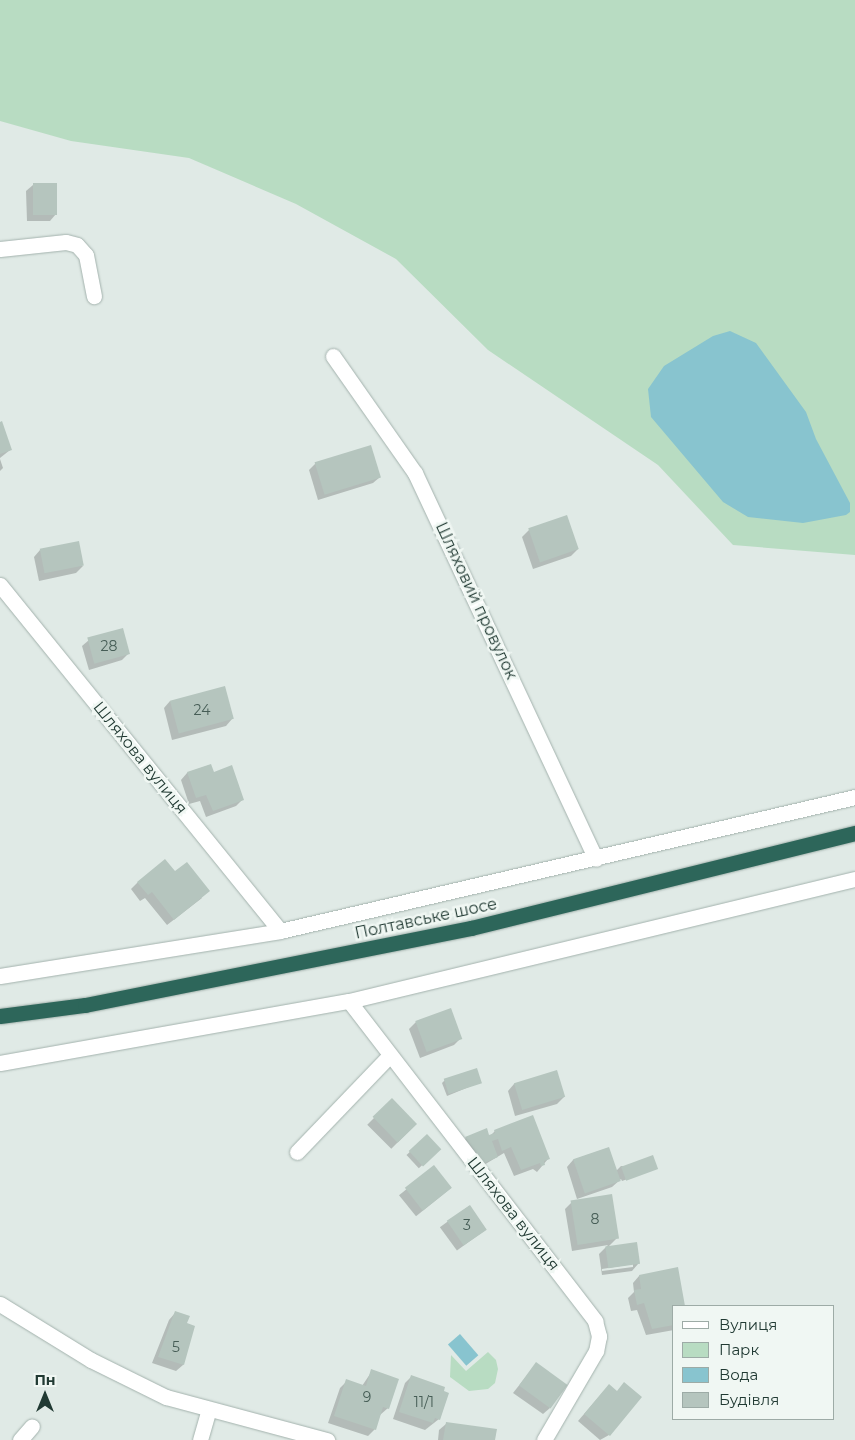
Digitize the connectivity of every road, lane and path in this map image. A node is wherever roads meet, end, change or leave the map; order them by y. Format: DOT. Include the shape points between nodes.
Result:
graph roads {
  1 [pos="0,249"];
  2 [pos="94,296"];
  3 [pos="332,356"];
  4 [pos="0,585"];
  5 [pos="855,797"];
  6 [pos="855,834"];
  7 [pos="596,859"];
  8 [pos="855,878"];
  9 [pos="280,930"];
  10 [pos="0,976"];
  11 [pos="349,1001"];
  12 [pos="0,1016"];
  13 [pos="390,1055"];
  14 [pos="0,1063"];
  15 [pos="298,1152"];
  16 [pos="0,1304"];
  17 [pos="208,1409"];
  18 [pos="32,1426"];
  19 [pos="20,1440"];
  20 [pos="200,1440"];
  21 [pos="327,1440"];
  22 [pos="544,1440"];
  1 -- 2 [label="street" via="66,242 77,245 86,255"];
  3 -- 7 [label="street, Шляховий провулок" via="414,473"];
  4 -- 9 [label="street, Шляхова вулиця"];
  5 -- 7 [label="street"];
  6 -- 12 [label="highway, Полтавське шосе" via="432,936 95,1003"];
  7 -- 9 [label="street"];
  8 -- 11 [label="street"];
  9 -- 10 [label="street"];
  11 -- 13 [label="street, Шляхова вулиця"];
  11 -- 14 [label="street"];
  13 -- 15 [label="street"];
  13 -- 22 [label="street, Шляхова вулиця" via="595,1321 596,1351"];
  16 -- 17 [label="street" via="91,1360 166,1397"];
  17 -- 20 [label="street"];
  17 -- 21 [label="street"];
  18 -- 19 [label="street"];
}
